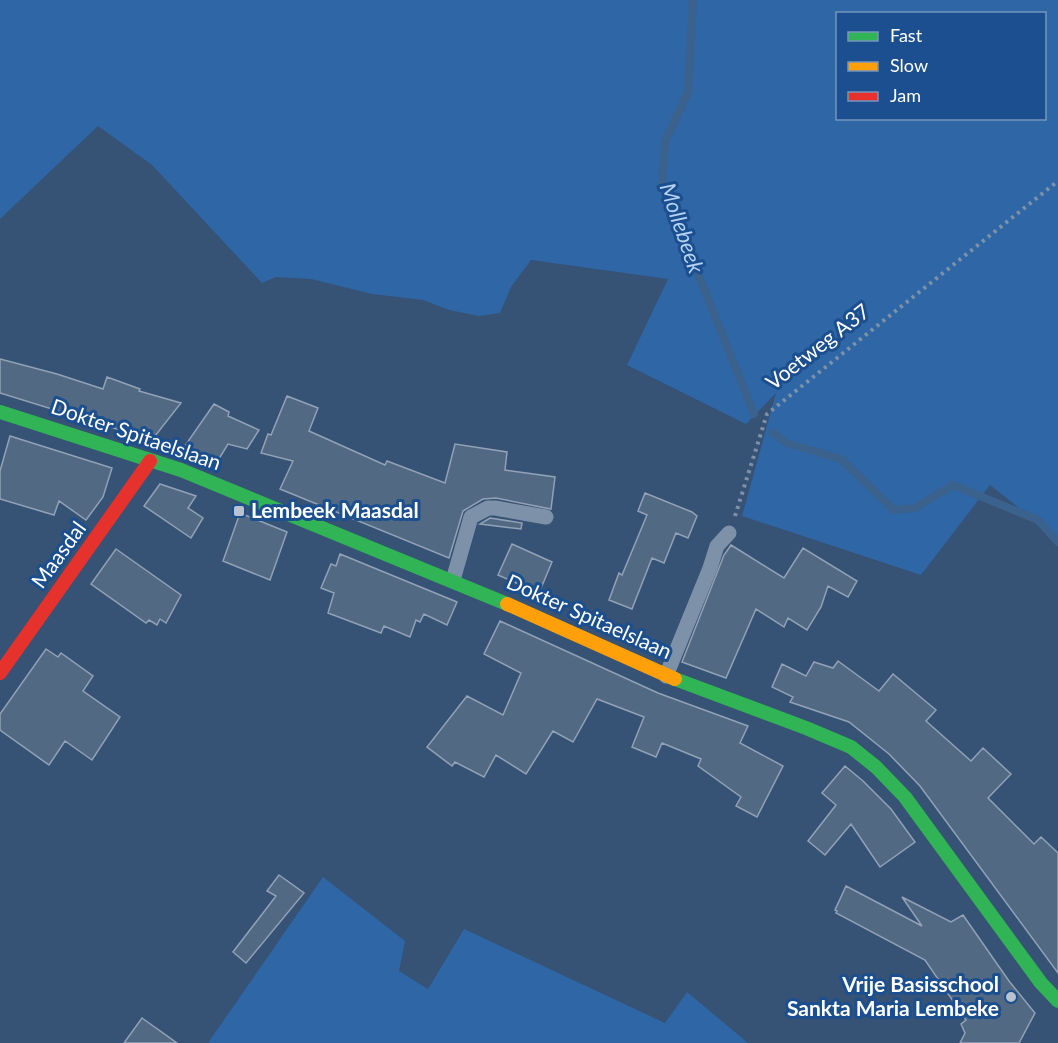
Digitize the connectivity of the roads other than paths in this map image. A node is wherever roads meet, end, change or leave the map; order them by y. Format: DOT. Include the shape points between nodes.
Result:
graph roads {
  1 [pos="0,412"];
  2 [pos="150,460"];
  3 [pos="546,517"];
  4 [pos="729,533"];
  5 [pos="453,580"];
  6 [pos="0,673"];
  7 [pos="666,676"];
  8 [pos="1058,1001"];
  1 -- 2 [label="street, Dokter Spitaelslaan"];
  2 -- 5 [label="street, Dokter Spitaelslaan"];
  2 -- 6 [label="street, Maasdal"];
  3 -- 5 [label="lane" via="495,508 469,512"];
  4 -- 7 [label="lane" via="717,546"];
  5 -- 7 [label="street, Dokter Spitaelslaan"];
  7 -- 8 [label="street, Dokter Spitaelslaan" via="851,747 876,767 905,796"];
}
